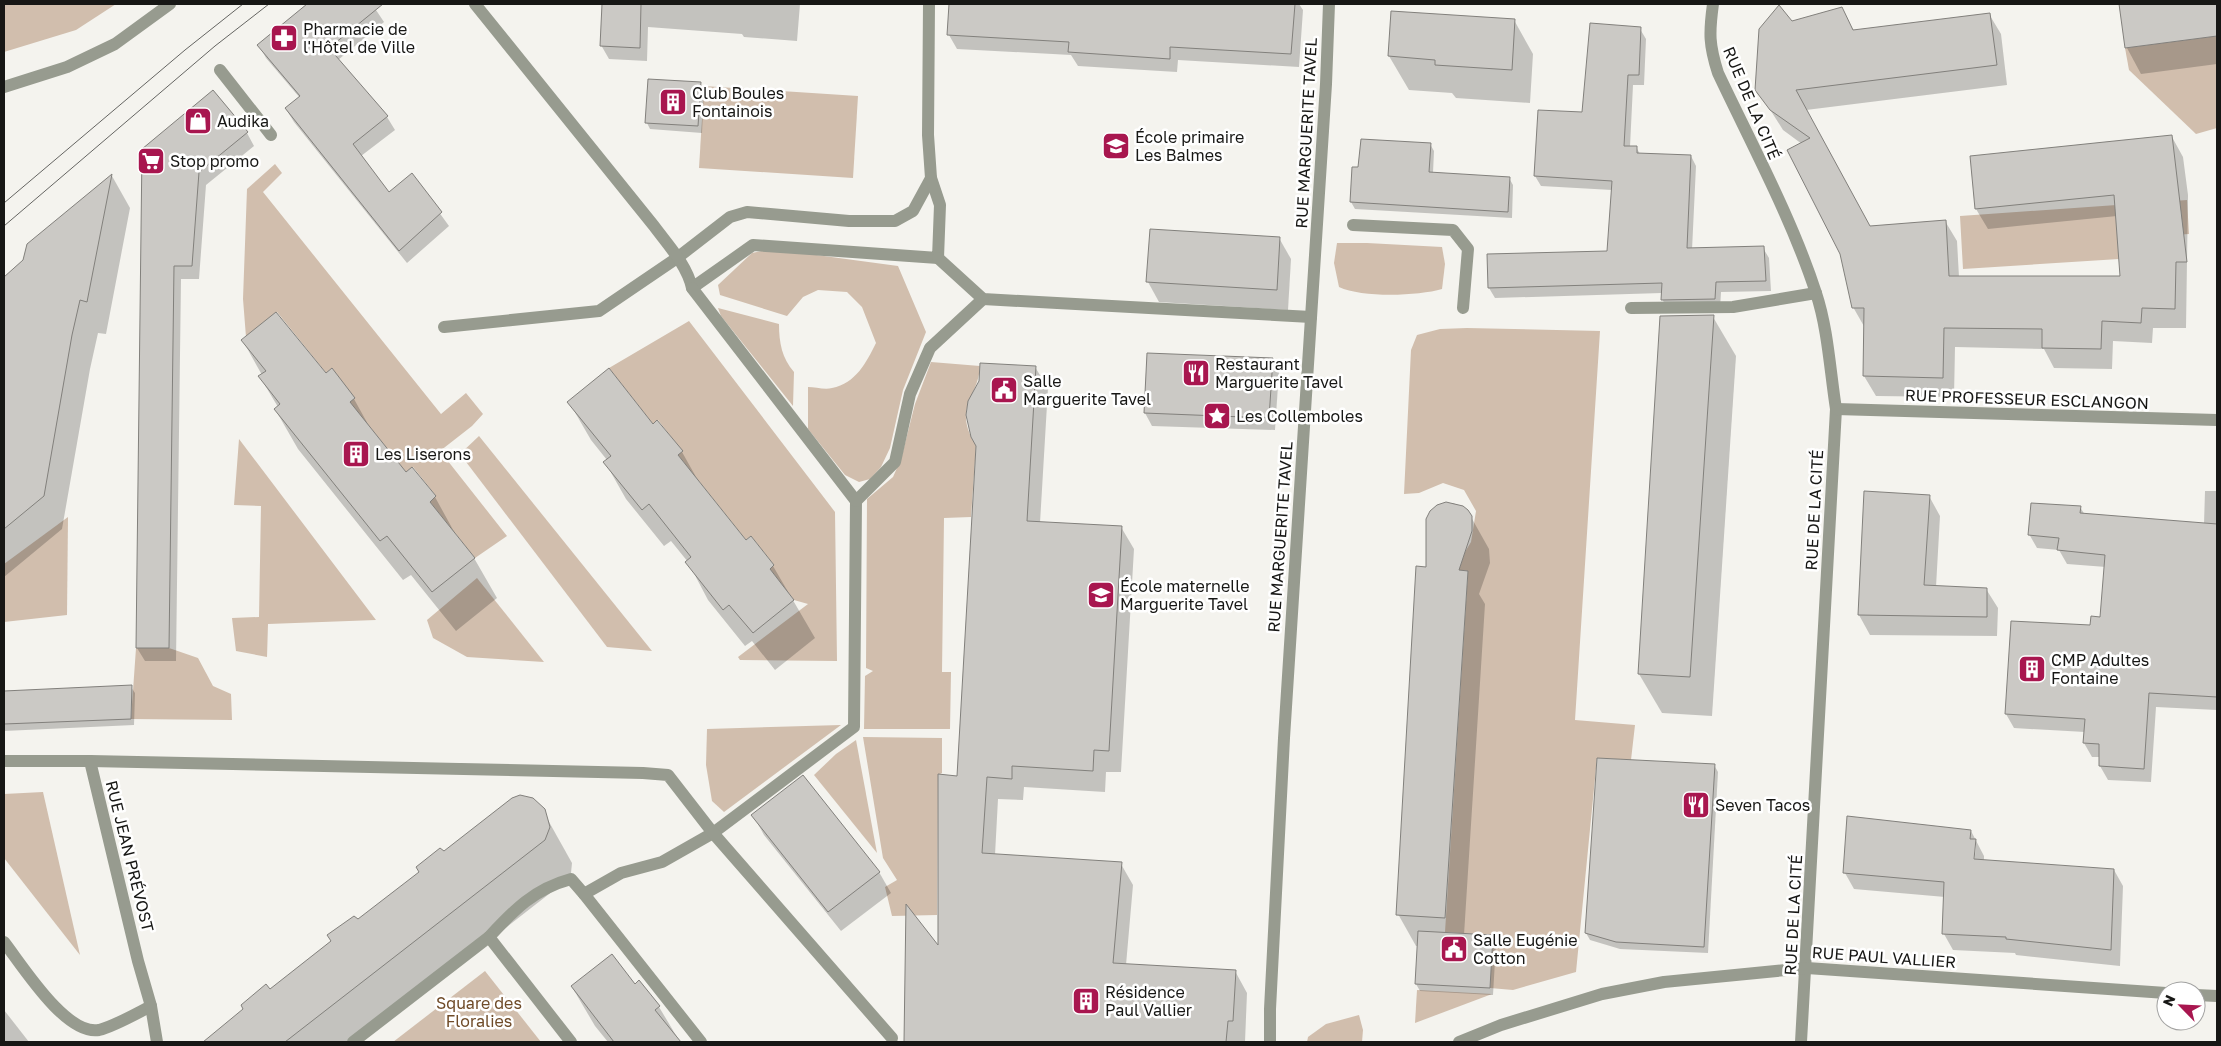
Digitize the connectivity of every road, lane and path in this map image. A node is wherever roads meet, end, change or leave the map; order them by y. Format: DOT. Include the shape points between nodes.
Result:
graph roads {
  1 [pos="170,4"];
  2 [pos="475,4"];
  3 [pos="929,4"];
  4 [pos="1329,4"];
  5 [pos="1713,4"];
  6 [pos="220,70"];
  7 [pos="4,87"];
  8 [pos="271,135"];
  9 [pos="931,178"];
  10 [pos="1353,225"];
  11 [pos="677,258"];
  12 [pos="938,258"];
  13 [pos="692,288"];
  14 [pos="1816,293"];
  15 [pos="983,299"];
  16 [pos="1463,308"];
  17 [pos="1631,308"];
  18 [pos="1311,317"];
  19 [pos="444,327"];
  20 [pos="1836,409"];
  21 [pos="2217,420"];
  22 [pos="856,501"];
  23 [pos="4,761"];
  24 [pos="90,761"];
  25 [pos="713,833"];
  26 [pos="584,894"];
  27 [pos="489,937"];
  28 [pos="4,942"];
  29 [pos="1807,968"];
  30 [pos="2156,992"];
  31 [pos="151,1006"];
  32 [pos="892,1038"];
  33 [pos="157,1042"];
  34 [pos="354,1042"];
  35 [pos="571,1042"];
  36 [pos="701,1042"];
  37 [pos="1270,1042"];
  38 [pos="1459,1042"];
  39 [pos="1801,1042"];
  1 -- 7 [label="street" via="115,44 67,67"];
  2 -- 11 [label="street"];
  3 -- 9 [label="street"];
  4 -- 18 [label="street, RUE MARGUERITE TAVEL"];
  5 -- 14 [label="street, RUE DE LA CITÉ" via="1711,49 1718,73 1798,244"];
  6 -- 8 [label="street"];
  9 -- 11 [label="street" via="913,211 895,221 849,221 747,212 730,217"];
  9 -- 12 [label="street" via="940,205"];
  10 -- 16 [label="street" via="1453,230 1468,249"];
  11 -- 13 [label="street"];
  11 -- 19 [label="street" via="599,311"];
  12 -- 13 [label="street" via="753,245"];
  12 -- 15 [label="street"];
  13 -- 22 [label="street"];
  14 -- 17 [label="street" via="1733,307"];
  14 -- 20 [label="street, RUE DE LA CITÉ"];
  15 -- 18 [label="street"];
  15 -- 22 [label="street" via="930,348 910,394 895,462"];
  18 -- 37 [label="street, RUE MARGUERITE TAVEL" via="1284,738"];
  20 -- 21 [label="street, RUE PROFESSEUR ESCLANGON"];
  20 -- 29 [label="street, RUE DE LA CITÉ"];
  22 -- 25 [label="street" via="854,727"];
  23 -- 24 [label="street"];
  24 -- 25 [label="street" via="668,775"];
  24 -- 31 [label="street, RUE JEAN PRÉVOST"];
  25 -- 26 [label="street" via="662,862 621,873"];
  25 -- 32 [label="street"];
  26 -- 27 [label="street" via="571,879 549,885 517,908"];
  26 -- 36 [label="street"];
  27 -- 34 [label="street"];
  27 -- 35 [label="street"];
  28 -- 31 [label="street" via="59,1012 81,1028 98,1030"];
  29 -- 30 [label="street, RUE PAUL VALLIER"];
  29 -- 38 [label="street, RUE PAUL VALLIER" via="1664,982 1611,992 1501,1025"];
  29 -- 39 [label="street, RUE DE LA CITÉ"];
  31 -- 33 [label="street, RUE JEAN PRÉVOST"];
}
